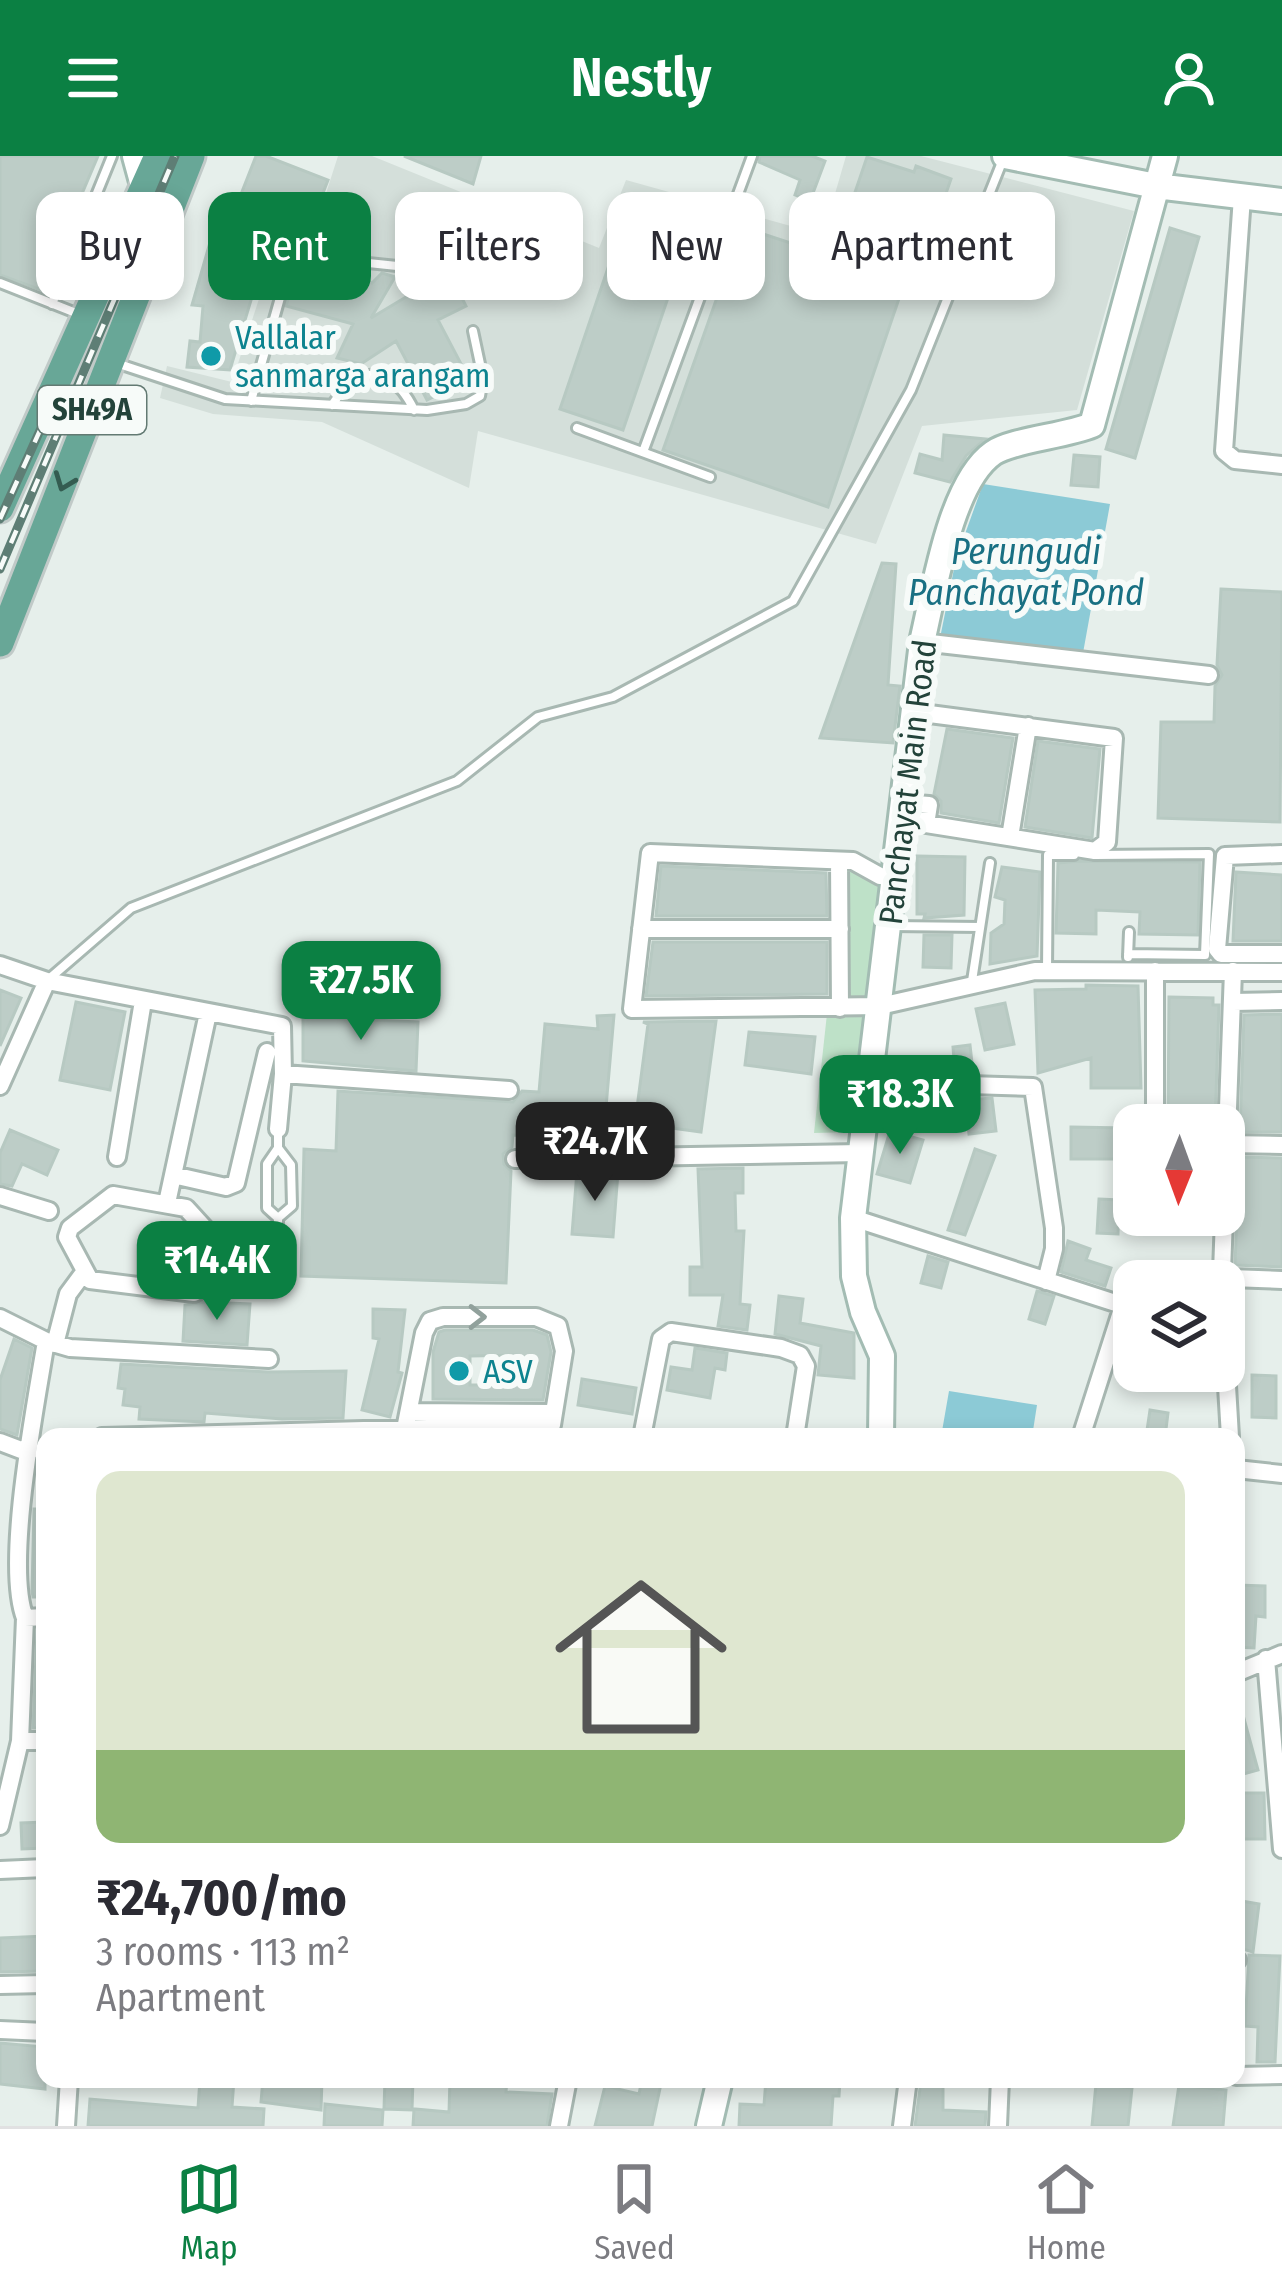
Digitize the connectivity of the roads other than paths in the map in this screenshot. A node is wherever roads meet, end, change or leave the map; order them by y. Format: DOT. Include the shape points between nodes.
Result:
graph roads {
  1 [pos="112,156"];
  2 [pos="135,156"];
  3 [pos="158,156"];
  4 [pos="191,156"];
  5 [pos="752,156"];
  6 [pos="1153,156"];
  7 [pos="1165,156"];
  8 [pos="1014,157"];
  9 [pos="1081,163"];
  10 [pos="1150,185"];
  11 [pos="144,189"];
  12 [pos="1242,196"];
  13 [pos="1282,201"];
  14 [pos="395,266"];
  15 [pos="0,283"];
  16 [pos="52,304"];
  17 [pos="88,318"];
  18 [pos="472,332"];
  19 [pos="69,362"];
  20 [pos="108,371"];
  21 [pos="251,401"];
  22 [pos="332,405"];
  23 [pos="414,410"];
  24 [pos="577,428"];
  25 [pos="643,452"];
  26 [pos="1282,465"];
  27 [pos="710,477"];
  28 [pos="0,508"];
  29 [pos="922,642"];
  30 [pos="0,643"];
  31 [pos="1209,675"];
  32 [pos="914,712"];
  33 [pos="1028,726"];
  34 [pos="904,803"];
  35 [pos="1010,837"];
  36 [pos="1282,854"];
  37 [pos="839,861"];
  38 [pos="990,863"];
  39 [pos="895,877"];
  40 [pos="890,926"];
  41 [pos="980,927"];
  42 [pos="641,928"];
  43 [pos="840,928"];
  44 [pos="1129,932"];
  45 [pos="1127,963"];
  46 [pos="1281,963"];
  47 [pos="0,965"];
  48 [pos="1047,971"];
  49 [pos="1155,971"];
  50 [pos="1233,971"];
  51 [pos="47,981"];
  52 [pos="972,982"];
  53 [pos="142,1001"];
  54 [pos="1282,1001"];
  55 [pos="1233,1002"];
  56 [pos="880,1006"];
  57 [pos="840,1007"];
  58 [pos="208,1013"];
  59 [pos="267,1052"];
  60 [pos="284,1074"];
  61 [pos="870,1082"];
  62 [pos="0,1086"];
  63 [pos="509,1090"];
  64 [pos="1154,1104"];
  65 [pos="1228,1104"];
  66 [pos="278,1138"];
  67 [pos="1245,1144"];
  68 [pos="1282,1145"];
  69 [pos="860,1153"];
  70 [pos="117,1156"];
  71 [pos="515,1160"];
  72 [pos="173,1174"];
  73 [pos="0,1196"];
  74 [pos="167,1203"];
  75 [pos="49,1211"];
  76 [pos="278,1218"];
  77 [pos="853,1218"];
  78 [pos="278,1231"];
  79 [pos="1223,1236"];
  80 [pos="85,1271"];
  81 [pos="1282,1280"];
  82 [pos="1046,1281"];
  83 [pos="1113,1302"];
  84 [pos="0,1318"];
  85 [pos="51,1342"];
  86 [pos="1113,1350"];
  87 [pos="269,1359"];
  88 [pos="1227,1392"];
  89 [pos="407,1421"];
  90 [pos="37,1428"];
  91 [pos="274,1428"];
  92 [pos="644,1428"];
  93 [pos="796,1428"];
  94 [pos="881,1428"];
  95 [pos="1084,1428"];
  96 [pos="1229,1428"];
  97 [pos="0,1442"];
  98 [pos="34,1443"];
  99 [pos="1245,1470"];
  100 [pos="1282,1474"];
  101 [pos="0,1586"];
  102 [pos="21,1609"];
  103 [pos="36,1614"];
  104 [pos="1274,1656"];
  105 [pos="1245,1669"];
  106 [pos="20,1741"];
  107 [pos="36,1741"];
  108 [pos="0,1826"];
  109 [pos="1282,1849"];
  110 [pos="36,1868"];
  111 [pos="0,1870"];
  112 [pos="36,1984"];
  113 [pos="0,1985"];
  114 [pos="0,2030"];
  115 [pos="36,2032"];
  116 [pos="1282,2075"];
  117 [pos="1245,2076"];
  118 [pos="68,2088"];
  119 [pos="566,2088"];
  120 [pos="718,2088"];
  121 [pos="907,2088"];
  122 [pos="1000,2088"];
  123 [pos="66,2126"];
  124 [pos="559,2126"];
  125 [pos="709,2126"];
  126 [pos="902,2126"];
  127 [pos="998,2126"];
  1 -- 16 [label="lane"];
  2 -- 11 [label="street"];
  3 -- 11 [label="main road, SH49A"];
  4 -- 20 [label="main road, SH49A"];
  5 -- 25 [label="lane"];
  6 -- 10 [label="street"];
  7 -- 10 [label="street, Panchayat Main Road"];
  8 -- 9 [label="street"];
  8 -- 51 [label="lane" via="911,390 793,602 613,697 538,717 457,781 131,908"];
  9 -- 10 [label="street"];
  10 -- 12 [label="street"];
  10 -- 29 [label="street, Panchayat Main Road" via="1092,425 996,450 969,478"];
  11 -- 17 [label="main road, SH49A"];
  12 -- 13 [label="street"];
  12 -- 26 [label="street" via="1224,451 1235,460"];
  14 -- 21 [label="lane" via="292,255"];
  15 -- 16 [label="lane"];
  16 -- 17 [label="lane"];
  17 -- 19 [label="main road, SH49A"];
  18 -- 23 [label="lane" via="480,395"];
  19 -- 20 [label="main road"];
  19 -- 28 [label="main road, SH49A"];
  20 -- 21 [label="lane"];
  20 -- 30 [label="main road, SH49A, one-way"];
  21 -- 22 [label="lane"];
  22 -- 23 [label="lane"];
  22 -- 23 [label="lane" via="349,381 374,374 397,383"];
  24 -- 25 [label="lane"];
  25 -- 27 [label="lane"];
  29 -- 31 [label="street"];
  29 -- 32 [label="street, Panchayat Main Road"];
  32 -- 33 [label="street"];
  32 -- 34 [label="street, Panchayat Main Road"];
  33 -- 35 [label="street"];
  33 -- 35 [label="street" via="1114,738 1107,842 1095,850"];
  34 -- 35 [label="street" via="929,806 926,824"];
  34 -- 39 [label="street, Panchayat Main Road"];
  36 -- 46 [label="street" via="1226,856 1217,949"];
  37 -- 39 [label="street"];
  37 -- 42 [label="street" via="650,853"];
  37 -- 43 [label="street"];
  38 -- 41 [label="lane"];
  39 -- 40 [label="street, Panchayat Main Road"];
  40 -- 41 [label="lane"];
  40 -- 56 [label="street, Panchayat Main Road"];
  41 -- 52 [label="lane"];
  42 -- 43 [label="street"];
  42 -- 57 [label="street" via="637,1011"];
  43 -- 57 [label="street"];
  44 -- 45 [label="lane"];
  45 -- 48 [label="street"];
  45 -- 48 [label="lane" via="1205,955 1209,854 1048,855"];
  45 -- 49 [label="street"];
  46 -- 50 [label="street"];
  47 -- 51 [label="street"];
  48 -- 52 [label="street"];
  49 -- 50 [label="street"];
  49 -- 64 [label="street"];
  50 -- 55 [label="street"];
  51 -- 53 [label="street"];
  51 -- 62 [label="street"];
  52 -- 56 [label="street"];
  53 -- 58 [label="street"];
  53 -- 70 [label="street"];
  54 -- 55 [label="street"];
  55 -- 65 [label="street"];
  56 -- 57 [label="street"];
  56 -- 61 [label="street, Panchayat Main Road"];
  58 -- 60 [label="street" via="282,1026"];
  58 -- 72 [label="street"];
  59 -- 72 [label="street" via="236,1183"];
  60 -- 63 [label="street"];
  60 -- 66 [label="street"];
  61 -- 69 [label="street, Panchayat Main Road"];
  61 -- 82 [label="street" via="1033,1087 1054,1228"];
  66 -- 76 [label="lane" via="266,1164 267,1208"];
  66 -- 76 [label="lane" via="291,1165 292,1206"];
  67 -- 68 [label="street"];
  69 -- 71 [label="street"];
  69 -- 77 [label="street, Panchayat Main Road"];
  72 -- 74 [label="street"];
  73 -- 75 [label="street"];
  74 -- 80 [label="street" via="113,1195 70,1228 69,1244"];
  74 -- 80 [label="street" via="193,1212 217,1242 206,1287 194,1293 94,1283"];
  76 -- 78 [label="lane"];
  77 -- 82 [label="street"];
  77 -- 94 [label="street, Panchayat Main Road" via="854,1276 882,1356"];
  79 -- 81 [label="street" via="1222,1272 1230,1278"];
  80 -- 85 [label="street"];
  82 -- 83 [label="street"];
  84 -- 85 [label="street"];
  85 -- 87 [label="street"];
  85 -- 90 [label="street"];
  86 -- 95 [label="street"];
  88 -- 96 [label="street"];
  89 -- 89 [label="street, one-way" via="430,1322 536,1317 558,1326 564,1351 553,1419"];
  89 -- 91 [label="street"];
  92 -- 93 [label="street" via="661,1339 671,1332 800,1354 806,1366"];
  97 -- 98 [label="street"];
  98 -- 102 [label="street"];
  99 -- 100 [label="street"];
  101 -- 102 [label="street"];
  102 -- 103 [label="street"];
  102 -- 106 [label="street"];
  104 -- 105 [label="street"];
  104 -- 109 [label="street"];
  106 -- 107 [label="street"];
  106 -- 108 [label="street"];
  110 -- 111 [label="street"];
  112 -- 113 [label="street"];
  114 -- 115 [label="street"];
  116 -- 117 [label="street"];
  118 -- 123 [label="street"];
  119 -- 124 [label="street"];
  120 -- 125 [label="street"];
  121 -- 126 [label="street"];
  122 -- 127 [label="street"];
}
